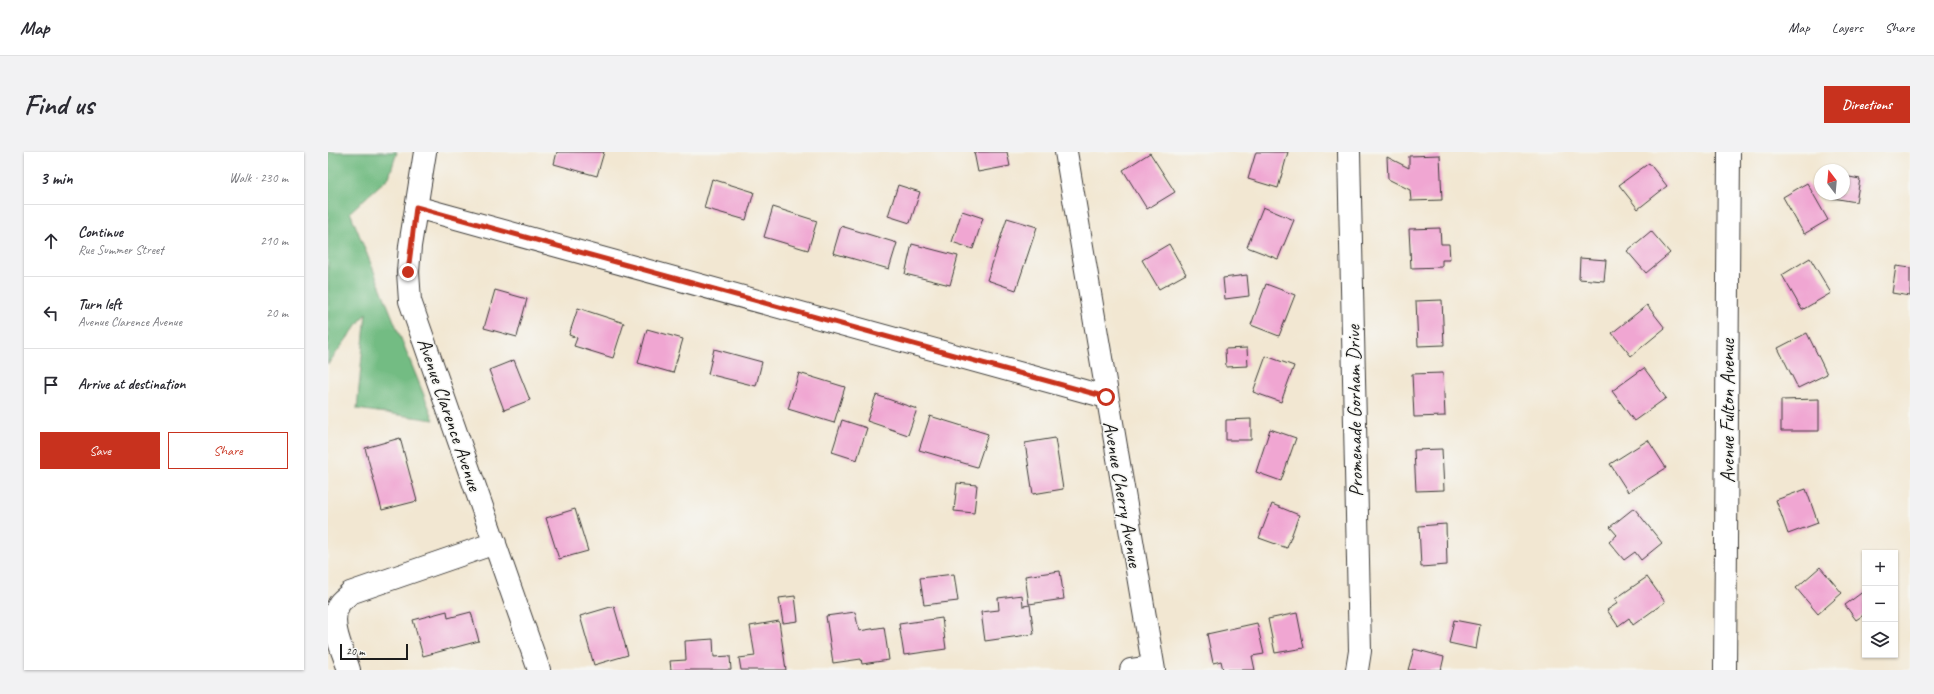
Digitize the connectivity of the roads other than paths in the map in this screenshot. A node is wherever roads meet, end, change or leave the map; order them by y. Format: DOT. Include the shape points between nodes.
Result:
graph roads {
  1 [pos="425,152"];
  2 [pos="1066,152"];
  3 [pos="1349,152"];
  4 [pos="1728,152"];
  5 [pos="416,207"];
  6 [pos="1106,397"];
  7 [pos="495,542"];
  8 [pos="1153,668"];
  9 [pos="349,670"];
  10 [pos="539,670"];
  11 [pos="1131,670"];
  12 [pos="1356,670"];
  13 [pos="1725,670"];
  1 -- 5 [label="street, Avenue Clarence Avenue"];
  2 -- 6 [label="street, Avenue Cherry Avenue"];
  3 -- 12 [label="street, Promenade Gorham Drive" via="1360,651"];
  4 -- 13 [label="street, Avenue Fulton Avenue"];
  5 -- 6 [label="street"];
  5 -- 7 [label="street, Avenue Clarence Avenue" via="408,272 410,301"];
  6 -- 8 [label="street, Avenue Cherry Avenue"];
  7 -- 9 [label="street" via="350,594 339,604 335,617 336,632"];
  7 -- 10 [label="street, Avenue Clarence Avenue"];
  8 -- 11 [label="street"];
}
